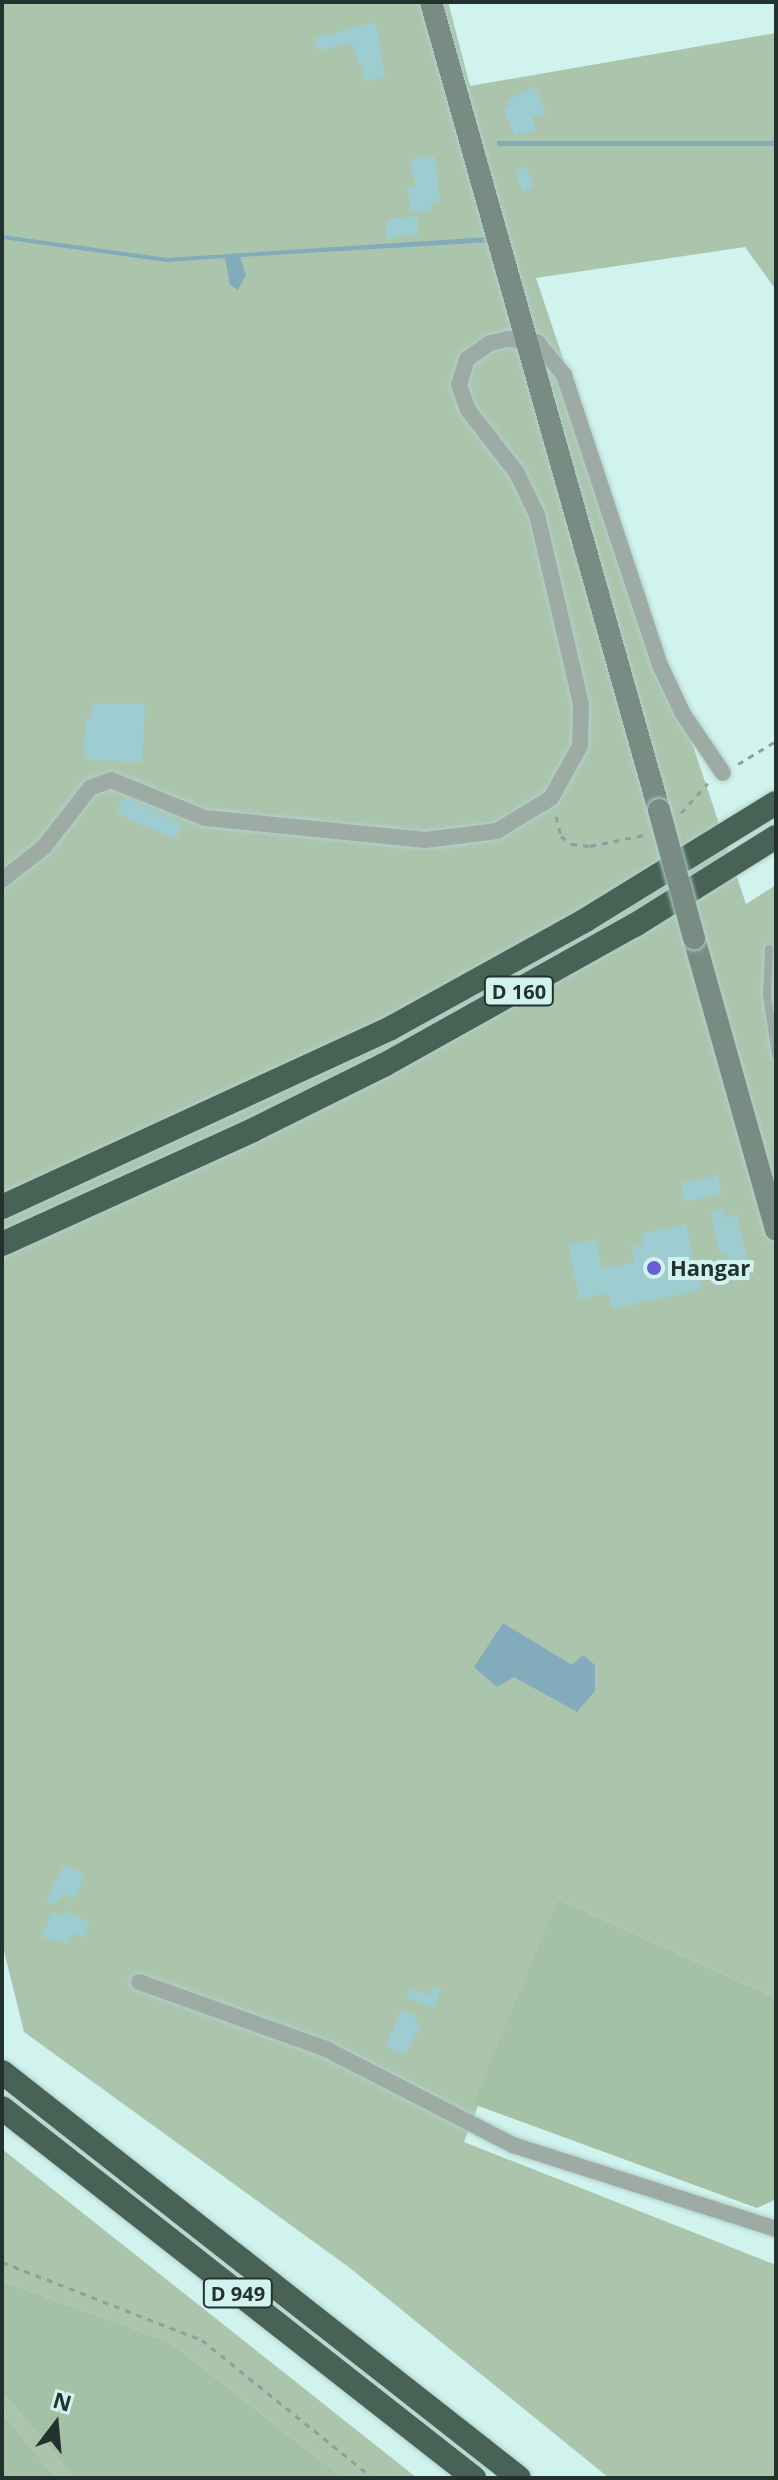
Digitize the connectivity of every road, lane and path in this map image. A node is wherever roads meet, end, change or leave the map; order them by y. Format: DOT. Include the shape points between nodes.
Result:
graph roads {
  1 [pos="431,2"];
  2 [pos="525,338"];
  3 [pos="776,741"];
  4 [pos="723,773"];
  5 [pos="551,798"];
  6 [pos="776,803"];
  7 [pos="668,812"];
  8 [pos="641,836"];
  9 [pos="776,837"];
  10 [pos="2,880"];
  11 [pos="769,949"];
  12 [pos="776,1055"];
  13 [pos="2,1207"];
  14 [pos="776,1230"];
  15 [pos="2,1244"];
  16 [pos="139,1982"];
  17 [pos="2,2072"];
  18 [pos="2,2108"];
  19 [pos="776,2229"];
  20 [pos="2,2262"];
  21 [pos="373,2478"];
  22 [pos="474,2478"];
  23 [pos="519,2478"];
  1 -- 2 [label="street"];
  2 -- 4 [label="street" via="537,342 564,375 659,663 683,714"];
  2 -- 5 [label="street" via="478,349 467,359 459,385 468,410 517,473 537,515 581,704 580,746"];
  2 -- 7 [label="street"];
  3 -- 4 [label="path"];
  4 -- 7 [label="path"];
  5 -- 8 [label="path" via="561,836 571,844"];
  5 -- 10 [label="street" via="497,831 425,840 188,815 111,780 90,788 44,847"];
  6 -- 13 [label="highway, D 160" via="584,921 391,1028"];
  7 -- 14 [label="street, bridge" via="694,938"];
  9 -- 15 [label="highway, D 160" via="635,925 396,1059"];
  11 -- 12 [label="lane" via="767,995"];
  16 -- 19 [label="street" via="326,2049 513,2145"];
  17 -- 23 [label="highway, D 949"];
  18 -- 22 [label="highway, D 949"];
  20 -- 21 [label="path" via="202,2340"];
}
